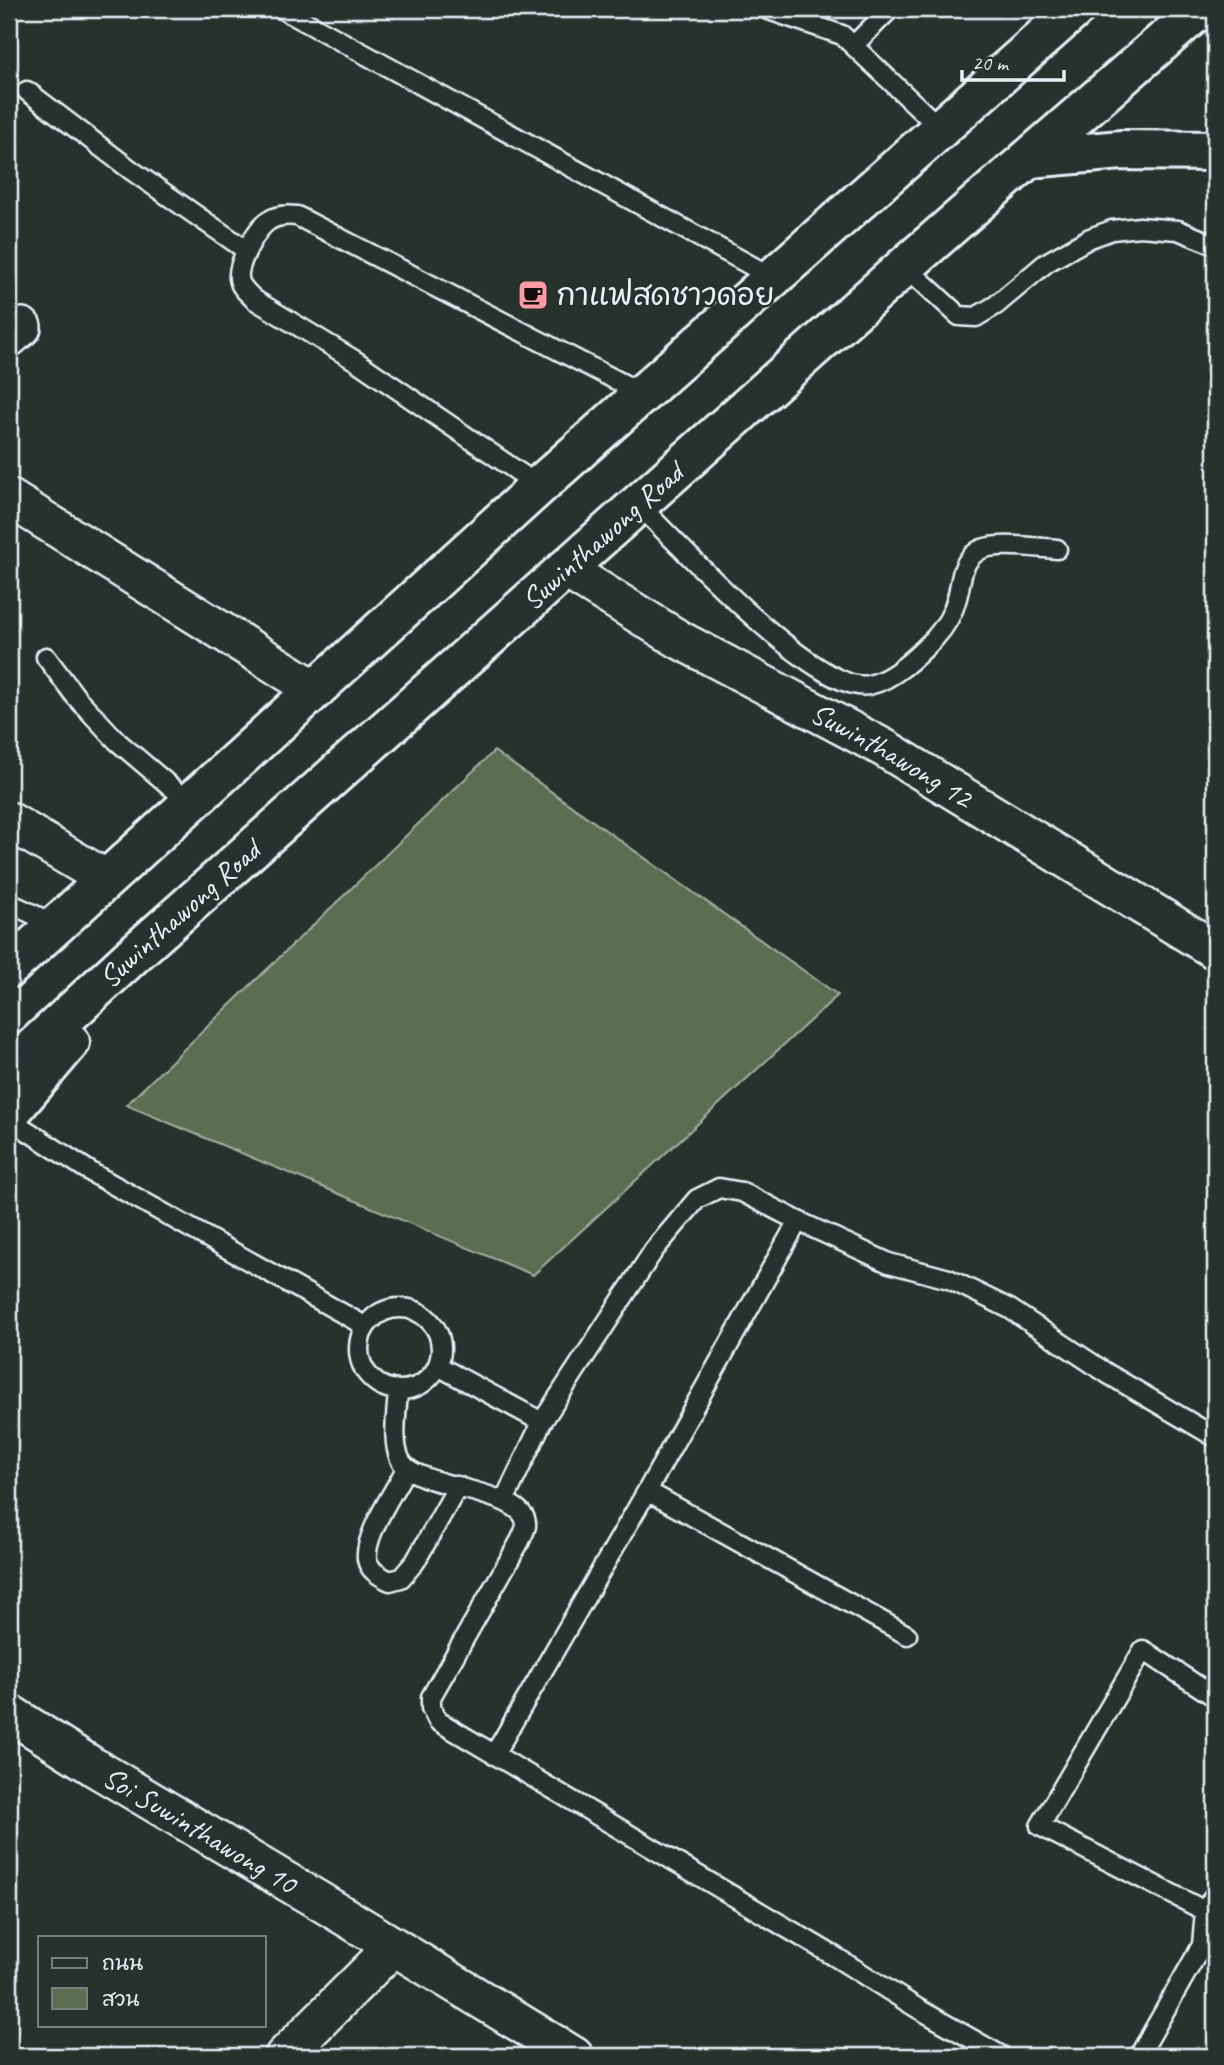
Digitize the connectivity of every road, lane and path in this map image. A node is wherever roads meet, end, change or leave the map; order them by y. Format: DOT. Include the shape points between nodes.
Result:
graph roads {
  1 [pos="282,9"];
  2 [pos="766,9"];
  3 [pos="890,9"];
  4 [pos="1075,9"];
  5 [pos="1200,9"];
  6 [pos="854,45"];
  7 [pos="27,91"];
  8 [pos="941,129"];
  9 [pos="1215,151"];
  10 [pos="1029,158"];
  11 [pos="1215,245"];
  12 [pos="246,250"];
  13 [pos="905,266"];
  14 [pos="772,277"];
  15 [pos="643,394"];
  16 [pos="539,486"];
  17 [pos="9,498"];
  18 [pos="638,504"];
  19 [pos="1057,549"];
  20 [pos="565,569"];
  21 [pos="46,657"];
  22 [pos="316,690"];
  23 [pos="190,803"];
  24 [pos="9,821"];
  25 [pos="106,879"];
  26 [pos="9,903"];
  27 [pos="35,939"];
  28 [pos="1215,950"];
  29 [pos="133,956"];
  30 [pos="9,968"];
  31 [pos="9,1070"];
  32 [pos="9,1116"];
  33 [pos="798,1221"];
  34 [pos="365,1326"];
  35 [pos="438,1366"];
  36 [pos="398,1391"];
  37 [pos="542,1422"];
  38 [pos="1215,1437"];
  39 [pos="406,1469"];
  40 [pos="458,1486"];
  41 [pos="647,1491"];
  42 [pos="504,1501"];
  43 [pos="906,1635"];
  44 [pos="1215,1697"];
  45 [pos="9,1713"];
  46 [pos="494,1755"];
  47 [pos="1215,1894"];
  48 [pos="1205,1911"];
  49 [pos="393,1947"];
  50 [pos="284,2056"];
  51 [pos="574,2056"];
  52 [pos="1002,2056"];
  53 [pos="1139,2056"];
  1 -- 14 [label="lane"];
  2 -- 6 [label="lane" via="842,35"];
  3 -- 6 [label="lane"];
  4 -- 8 [label="main road"];
  5 -- 10 [label="main road, Suwinthawong Road"];
  6 -- 8 [label="lane"];
  7 -- 12 [label="lane"];
  8 -- 14 [label="main road"];
  9 -- 10 [label="main road" via="1122,150"];
  10 -- 13 [label="main road, Suwinthawong Road"];
  11 -- 13 [label="lane" via="1178,230 1112,230 1046,263 976,317 959,316"];
  12 -- 15 [label="lane" via="266,221 280,215 297,216"];
  12 -- 16 [label="lane" via="238,276 241,287 256,300 356,361"];
  13 -- 18 [label="main road, Suwinthawong Road"];
  14 -- 15 [label="main road"];
  15 -- 16 [label="main road"];
  16 -- 22 [label="main road"];
  17 -- 22 [label="street"];
  18 -- 19 [label="lane" via="789,647 837,680 868,686 892,675 946,626 967,561 979,550"];
  18 -- 20 [label="main road, Suwinthawong Road"];
  20 -- 28 [label="street, Suwinthawong 12" via="680,640 884,748"];
  20 -- 29 [label="main road, Suwinthawong Road"];
  21 -- 23 [label="lane" via="118,742"];
  22 -- 23 [label="main road"];
  23 -- 25 [label="main road"];
  24 -- 25 [label="street"];
  25 -- 27 [label="main road"];
  26 -- 27 [label="lane"];
  27 -- 30 [label="main road"];
  29 -- 31 [label="main road, Suwinthawong Road"];
  29 -- 32 [label="main road"];
  32 -- 34 [label="lane" via="94,1174"];
  33 -- 37 [label="lane" via="742,1192 719,1188 697,1199 654,1250"];
  33 -- 38 [label="lane" via="889,1263 949,1279 1010,1309 1118,1381"];
  33 -- 41 [label="lane"];
  34 -- 35 [label="lane" via="382,1311 404,1307 424,1314 438,1331 442,1353"];
  34 -- 36 [label="lane" via="358,1342 359,1360 367,1376 381,1387"];
  35 -- 36 [label="lane" via="425,1384"];
  35 -- 37 [label="lane"];
  36 -- 39 [label="lane" via="397,1448"];
  37 -- 42 [label="lane"];
  39 -- 40 [label="lane"];
  39 -- 40 [label="lane" via="368,1548 373,1572 390,1581 401,1578 415,1562"];
  40 -- 42 [label="lane"];
  41 -- 43 [label="lane"];
  41 -- 46 [label="lane"];
  42 -- 46 [label="lane" via="519,1510 526,1527 431,1697 438,1721"];
  44 -- 48 [label="lane" via="1143,1650 1040,1826"];
  45 -- 49 [label="street, Soi Suwinthawong 10"];
  46 -- 52 [label="lane"];
  47 -- 48 [label="lane"];
  48 -- 53 [label="lane" via="1202,1945"];
  49 -- 50 [label="street"];
  49 -- 51 [label="street, Soi Suwinthawong 10"];
}
